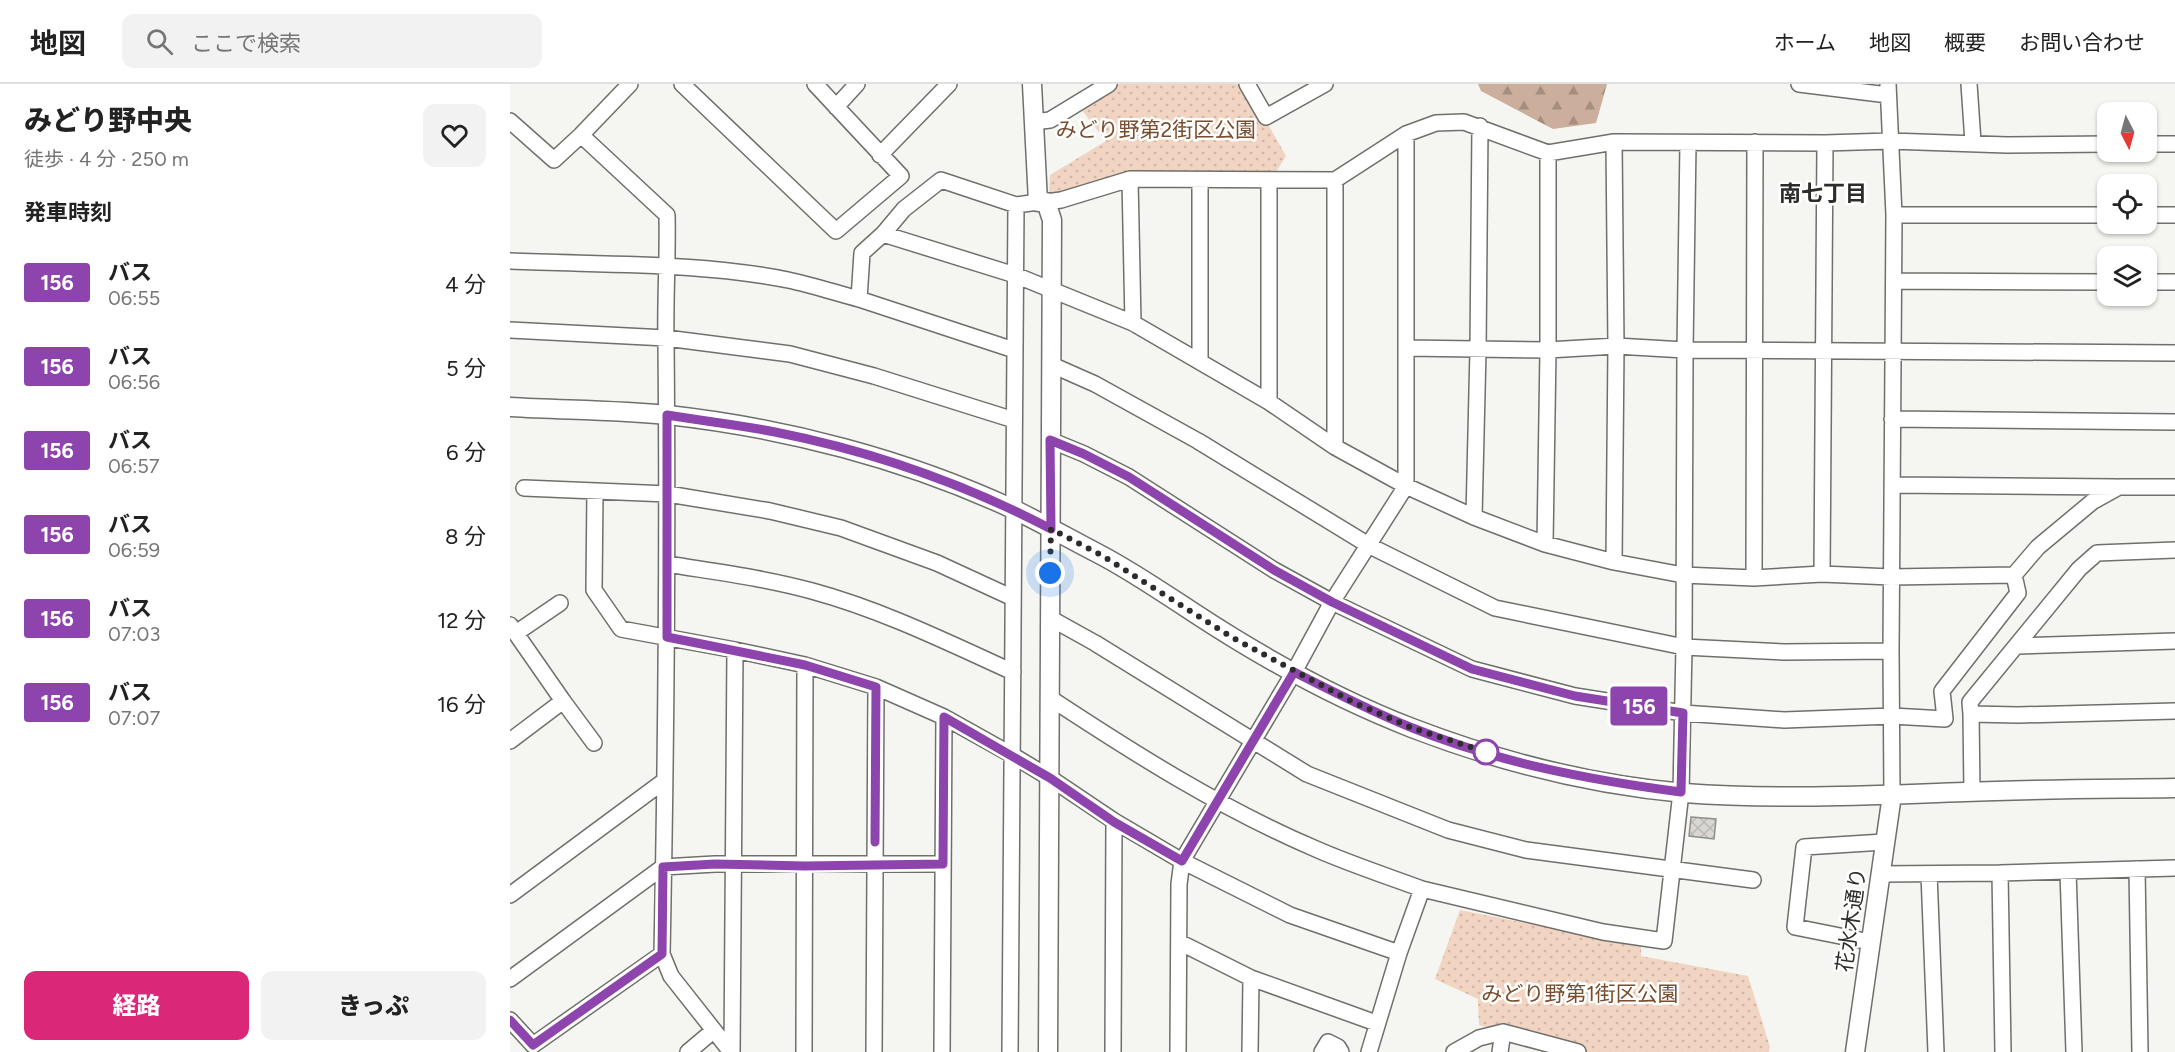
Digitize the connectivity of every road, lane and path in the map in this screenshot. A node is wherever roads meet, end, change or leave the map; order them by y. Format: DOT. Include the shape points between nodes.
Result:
graph roads {
  1 [pos="630,84"];
  2 [pos="682,84"];
  3 [pos="815,84"];
  4 [pos="857,84"];
  5 [pos="949,84"];
  6 [pos="1032,84"];
  7 [pos="1109,84"];
  8 [pos="1247,84"];
  9 [pos="1325,84"];
  10 [pos="1799,84"];
  11 [pos="1969,84"];
  12 [pos="1888,89"];
  13 [pos="836,106"];
  14 [pos="510,121"];
  15 [pos="1033,122"];
  16 [pos="1480,126"];
  17 [pos="1406,134"];
  18 [pos="581,135"];
  19 [pos="1890,141"];
  20 [pos="1614,142"];
  21 [pos="1755,142"];
  22 [pos="1973,142"];
  23 [pos="1688,143"];
  24 [pos="1825,143"];
  25 [pos="2097,144"];
  26 [pos="2157,144"];
  27 [pos="2175,144"];
  28 [pos="1548,153"];
  29 [pos="880,155"];
  30 [pos="1130,179"];
  31 [pos="1269,180"];
  32 [pos="1335,180"];
  33 [pos="1200,181"];
  34 [pos="1042,202"];
  35 [pos="1016,205"];
  36 [pos="2097,214"];
  37 [pos="2157,214"];
  38 [pos="2175,214"];
  39 [pos="1894,215"];
  40 [pos="883,234"];
  41 [pos="510,261"];
  42 [pos="668,267"];
  43 [pos="1015,275"];
  44 [pos="1894,281"];
  45 [pos="2097,282"];
  46 [pos="2157,282"];
  47 [pos="2175,282"];
  48 [pos="1052,290"];
  49 [pos="859,299"];
  50 [pos="1133,323"];
  51 [pos="510,330"];
  52 [pos="666,338"];
  53 [pos="1616,346"];
  54 [pos="1407,348"];
  55 [pos="1014,350"];
  56 [pos="1478,350"];
  57 [pos="1548,350"];
  58 [pos="1685,350"];
  59 [pos="1823,350"];
  60 [pos="1892,350"];
  61 [pos="1755,351"];
  62 [pos="2175,352"];
  63 [pos="1200,361"];
  64 [pos="1052,365"];
  65 [pos="1269,402"];
  66 [pos="510,407"];
  67 [pos="667,415"];
  68 [pos="1892,419"];
  69 [pos="1014,420"];
  70 [pos="2175,422"];
  71 [pos="1050,440"];
  72 [pos="1335,447"];
  73 [pos="1892,485"];
  74 [pos="1407,486"];
  75 [pos="2119,487"];
  76 [pos="2175,487"];
  77 [pos="524,488"];
  78 [pos="595,491"];
  79 [pos="668,494"];
  80 [pos="1013,509"];
  81 [pos="1474,517"];
  82 [pos="1051,529"];
  83 [pos="1545,544"];
  84 [pos="1370,546"];
  85 [pos="2175,550"];
  86 [pos="1614,562"];
  87 [pos="667,564"];
  88 [pos="1822,574"];
  89 [pos="1683,575"];
  90 [pos="2014,576"];
  91 [pos="1891,577"];
  92 [pos="1754,578"];
  93 [pos="1013,598"];
  94 [pos="1332,602"];
  95 [pos="560,603"];
  96 [pos="1050,618"];
  97 [pos="513,629"];
  98 [pos="667,637"];
  99 [pos="2175,641"];
  100 [pos="1684,646"];
  101 [pos="2016,646"];
  102 [pos="735,650"];
  103 [pos="1891,651"];
  104 [pos="805,665"];
  105 [pos="1013,672"];
  106 [pos="1294,672"];
  107 [pos="876,687"];
  108 [pos="1050,698"];
  109 [pos="563,701"];
  110 [pos="2175,711"];
  111 [pos="1683,713"];
  112 [pos="1971,714"];
  113 [pos="1892,716"];
  114 [pos="944,717"];
  115 [pos="510,741"];
  116 [pos="1252,741"];
  117 [pos="594,743"];
  118 [pos="1012,755"];
  119 [pos="1050,778"];
  120 [pos="664,781"];
  121 [pos="2175,788"];
  122 [pos="1681,792"];
  123 [pos="1972,792"];
  124 [pos="1892,795"];
  125 [pos="1217,800"];
  126 [pos="1114,822"];
  127 [pos="1884,842"];
  128 [pos="1182,861"];
  129 [pos="734,864"];
  130 [pos="875,864"];
  131 [pos="943,864"];
  132 [pos="805,866"];
  133 [pos="663,867"];
  134 [pos="2175,868"];
  135 [pos="2137,869"];
  136 [pos="1673,870"];
  137 [pos="2068,871"];
  138 [pos="2000,873"];
  139 [pos="1880,874"];
  140 [pos="1929,874"];
  141 [pos="1753,880"];
  142 [pos="1422,889"];
  143 [pos="510,895"];
  144 [pos="1179,942"];
  145 [pos="1870,942"];
  146 [pos="1399,953"];
  147 [pos="662,954"];
  148 [pos="1251,978"];
  149 [pos="510,979"];
  150 [pos="510,1020"];
  151 [pos="1376,1023"];
  152 [pos="713,1030"];
  153 [pos="1503,1032"];
  154 [pos="533,1050"];
  155 [pos="1572,1051"];
  156 [pos="688,1052"];
  157 [pos="732,1052"];
  158 [pos="804,1052"];
  159 [pos="874,1052"];
  160 [pos="942,1052"];
  161 [pos="1010,1052"];
  162 [pos="1048,1052"];
  163 [pos="1113,1052"];
  164 [pos="1178,1052"];
  165 [pos="1250,1052"];
  166 [pos="1322,1052"];
  167 [pos="1341,1052"];
  168 [pos="1369,1052"];
  169 [pos="1454,1052"];
  170 [pos="1500,1052"];
  171 [pos="1855,1052"];
  172 [pos="1936,1052"];
  173 [pos="2003,1052"];
  174 [pos="2074,1052"];
  175 [pos="2140,1052"];
  1 -- 18 [label="street"];
  2 -- 29 [label="street" via="836,231 900,176"];
  3 -- 13 [label="street"];
  4 -- 13 [label="street"];
  5 -- 29 [label="street"];
  6 -- 15 [label="street"];
  7 -- 15 [label="street" via="1050,120"];
  8 -- 9 [label="street" via="1266,117"];
  10 -- 12 [label="street"];
  11 -- 22 [label="street"];
  12 -- 19 [label="street"];
  13 -- 29 [label="street"];
  14 -- 18 [label="street" via="554,160"];
  15 -- 34 [label="street"];
  16 -- 17 [label="street" via="1436,123"];
  16 -- 28 [label="street"];
  16 -- 56 [label="street"];
  17 -- 32 [label="street"];
  17 -- 54 [label="street"];
  18 -- 42 [label="street" via="667,215"];
  19 -- 22 [label="street"];
  19 -- 24 [label="street"];
  19 -- 39 [label="street"];
  20 -- 23 [label="street"];
  20 -- 28 [label="street"];
  20 -- 53 [label="street"];
  21 -- 23 [label="street"];
  21 -- 24 [label="street"];
  21 -- 61 [label="street"];
  22 -- 25 [label="street"];
  23 -- 58 [label="street"];
  24 -- 59 [label="street"];
  26 -- 27 [label="street"];
  28 -- 57 [label="street"];
  30 -- 33 [label="street"];
  30 -- 34 [label="street"];
  30 -- 50 [label="street"];
  31 -- 32 [label="street"];
  31 -- 33 [label="street"];
  31 -- 65 [label="street"];
  32 -- 72 [label="street"];
  33 -- 63 [label="street"];
  34 -- 35 [label="street"];
  34 -- 48 [label="street" via="1052,220"];
  35 -- 40 [label="street" via="941,180 904,209"];
  35 -- 43 [label="street"];
  36 -- 39 [label="street"];
  37 -- 38 [label="street"];
  39 -- 44 [label="street"];
  40 -- 43 [label="street"];
  40 -- 49 [label="street" via="862,253"];
  41 -- 42 [label="street"];
  42 -- 49 [label="street" via="788,280"];
  42 -- 52 [label="street"];
  43 -- 48 [label="street"];
  43 -- 55 [label="street"];
  44 -- 45 [label="street"];
  44 -- 60 [label="street"];
  46 -- 47 [label="street"];
  48 -- 50 [label="street"];
  48 -- 64 [label="street"];
  49 -- 55 [label="street"];
  50 -- 63 [label="street"];
  51 -- 52 [label="street"];
  52 -- 67 [label="street"];
  52 -- 69 [label="street" via="790,354"];
  53 -- 57 [label="street"];
  53 -- 58 [label="street"];
  53 -- 86 [label="street"];
  54 -- 56 [label="street"];
  54 -- 74 [label="street"];
  55 -- 69 [label="street"];
  56 -- 57 [label="street"];
  56 -- 81 [label="street"];
  57 -- 83 [label="street"];
  58 -- 61 [label="street"];
  58 -- 89 [label="street"];
  59 -- 60 [label="street"];
  59 -- 61 [label="street"];
  59 -- 88 [label="street"];
  60 -- 62 [label="street"];
  60 -- 68 [label="street"];
  61 -- 92 [label="street"];
  63 -- 65 [label="street"];
  64 -- 71 [label="street"];
  64 -- 84 [label="street" via="1095,384 1198,441"];
  65 -- 72 [label="street"];
  66 -- 67 [label="street"];
  67 -- 79 [label="street"];
  67 -- 80 [label="street" via="836,446 949,483"];
  68 -- 70 [label="street"];
  68 -- 73 [label="street"];
  69 -- 80 [label="street"];
  71 -- 82 [label="street"];
  71 -- 94 [label="street" via="1129,477 1274,570"];
  72 -- 74 [label="street"];
  73 -- 75 [label="street"];
  73 -- 91 [label="street"];
  74 -- 81 [label="street"];
  74 -- 84 [label="street"];
  75 -- 76 [label="street"];
  75 -- 90 [label="street" via="2091,502 2038,547"];
  77 -- 78 [label="street"];
  78 -- 79 [label="street"];
  78 -- 98 [label="street" via="594,590 621,628"];
  79 -- 87 [label="street"];
  79 -- 93 [label="street" via="841,528 937,563"];
  80 -- 82 [label="street"];
  80 -- 93 [label="street"];
  81 -- 83 [label="street"];
  82 -- 96 [label="street"];
  82 -- 106 [label="street" via="1103,556"];
  83 -- 86 [label="street"];
  84 -- 94 [label="street"];
  84 -- 100 [label="street" via="1495,608"];
  85 -- 101 [label="street" via="2097,553 2079,569"];
  86 -- 89 [label="street"];
  87 -- 98 [label="street"];
  87 -- 105 [label="street" via="813,591 929,633"];
  88 -- 91 [label="street"];
  88 -- 92 [label="street"];
  89 -- 92 [label="street"];
  89 -- 100 [label="street"];
  90 -- 91 [label="street"];
  90 -- 113 [label="street" via="2018,593 1942,691 1945,719"];
  91 -- 103 [label="street"];
  93 -- 105 [label="street"];
  94 -- 106 [label="street"];
  94 -- 111 [label="street" via="1472,669 1575,696"];
  95 -- 97 [label="street"];
  96 -- 108 [label="street"];
  96 -- 116 [label="street"];
  97 -- 109 [label="street"];
  98 -- 102 [label="street"];
  98 -- 120 [label="street"];
  99 -- 101 [label="street"];
  100 -- 103 [label="street" via="1784,652"];
  100 -- 111 [label="street"];
  101 -- 112 [label="street" via="1970,702"];
  102 -- 104 [label="street"];
  102 -- 129 [label="street"];
  103 -- 113 [label="street"];
  104 -- 107 [label="street"];
  104 -- 132 [label="street"];
  105 -- 118 [label="street"];
  106 -- 116 [label="street"];
  106 -- 122 [label="street" via="1412,728 1469,747 1610,783"];
  107 -- 114 [label="street"];
  107 -- 130 [label="street"];
  108 -- 119 [label="street"];
  108 -- 125 [label="street" via="1149,763"];
  109 -- 115 [label="street"];
  109 -- 117 [label="street"];
  110 -- 112 [label="street"];
  111 -- 113 [label="street" via="1784,720"];
  111 -- 122 [label="street"];
  112 -- 123 [label="street"];
  113 -- 124 [label="street"];
  114 -- 118 [label="street"];
  114 -- 131 [label="street"];
  116 -- 125 [label="street"];
  116 -- 136 [label="street" via="1307,774 1448,830 1526,850"];
  118 -- 119 [label="street"];
  118 -- 161 [label="street"];
  119 -- 126 [label="street"];
  119 -- 162 [label="street"];
  120 -- 133 [label="street"];
  120 -- 143 [label="street"];
  121 -- 123 [label="street"];
  122 -- 124 [label="street" via="1752,797"];
  122 -- 136 [label="street"];
  123 -- 124 [label="street"];
  124 -- 127 [label="street, 花水木通り"];
  125 -- 128 [label="street"];
  125 -- 142 [label="street" via="1315,849"];
  126 -- 128 [label="street"];
  126 -- 163 [label="street"];
  127 -- 139 [label="street, 花水木通り"];
  127 -- 145 [label="street" via="1804,847 1795,927"];
  128 -- 144 [label="street"];
  128 -- 146 [label="street" via="1290,915"];
  129 -- 132 [label="street"];
  129 -- 133 [label="street"];
  129 -- 157 [label="street"];
  130 -- 131 [label="street"];
  130 -- 132 [label="street"];
  130 -- 159 [label="street"];
  131 -- 160 [label="street"];
  132 -- 158 [label="street"];
  133 -- 147 [label="street"];
  133 -- 149 [label="street"];
  134 -- 135 [label="street"];
  135 -- 137 [label="street"];
  135 -- 175 [label="street"];
  136 -- 141 [label="street"];
  136 -- 142 [label="street" via="1664,940 1603,932"];
  137 -- 138 [label="street"];
  137 -- 174 [label="street"];
  138 -- 140 [label="street"];
  138 -- 173 [label="street"];
  139 -- 140 [label="street"];
  139 -- 145 [label="street, 花水木通り"];
  140 -- 172 [label="street"];
  142 -- 146 [label="street"];
  144 -- 148 [label="street"];
  144 -- 164 [label="street"];
  145 -- 171 [label="street, 花水木通り"];
  146 -- 151 [label="street"];
  147 -- 152 [label="street" via="671,976"];
  147 -- 154 [label="street"];
  148 -- 151 [label="street"];
  148 -- 165 [label="street"];
  150 -- 154 [label="street"];
  151 -- 168 [label="street"];
  152 -- 156 [label="street"];
  152 -- 157 [label="street"];
  153 -- 155 [label="street"];
  153 -- 169 [label="street" via="1479,1038"];
  153 -- 170 [label="street"];
  166 -- 167 [label="street" via="1328,1042"];
}
